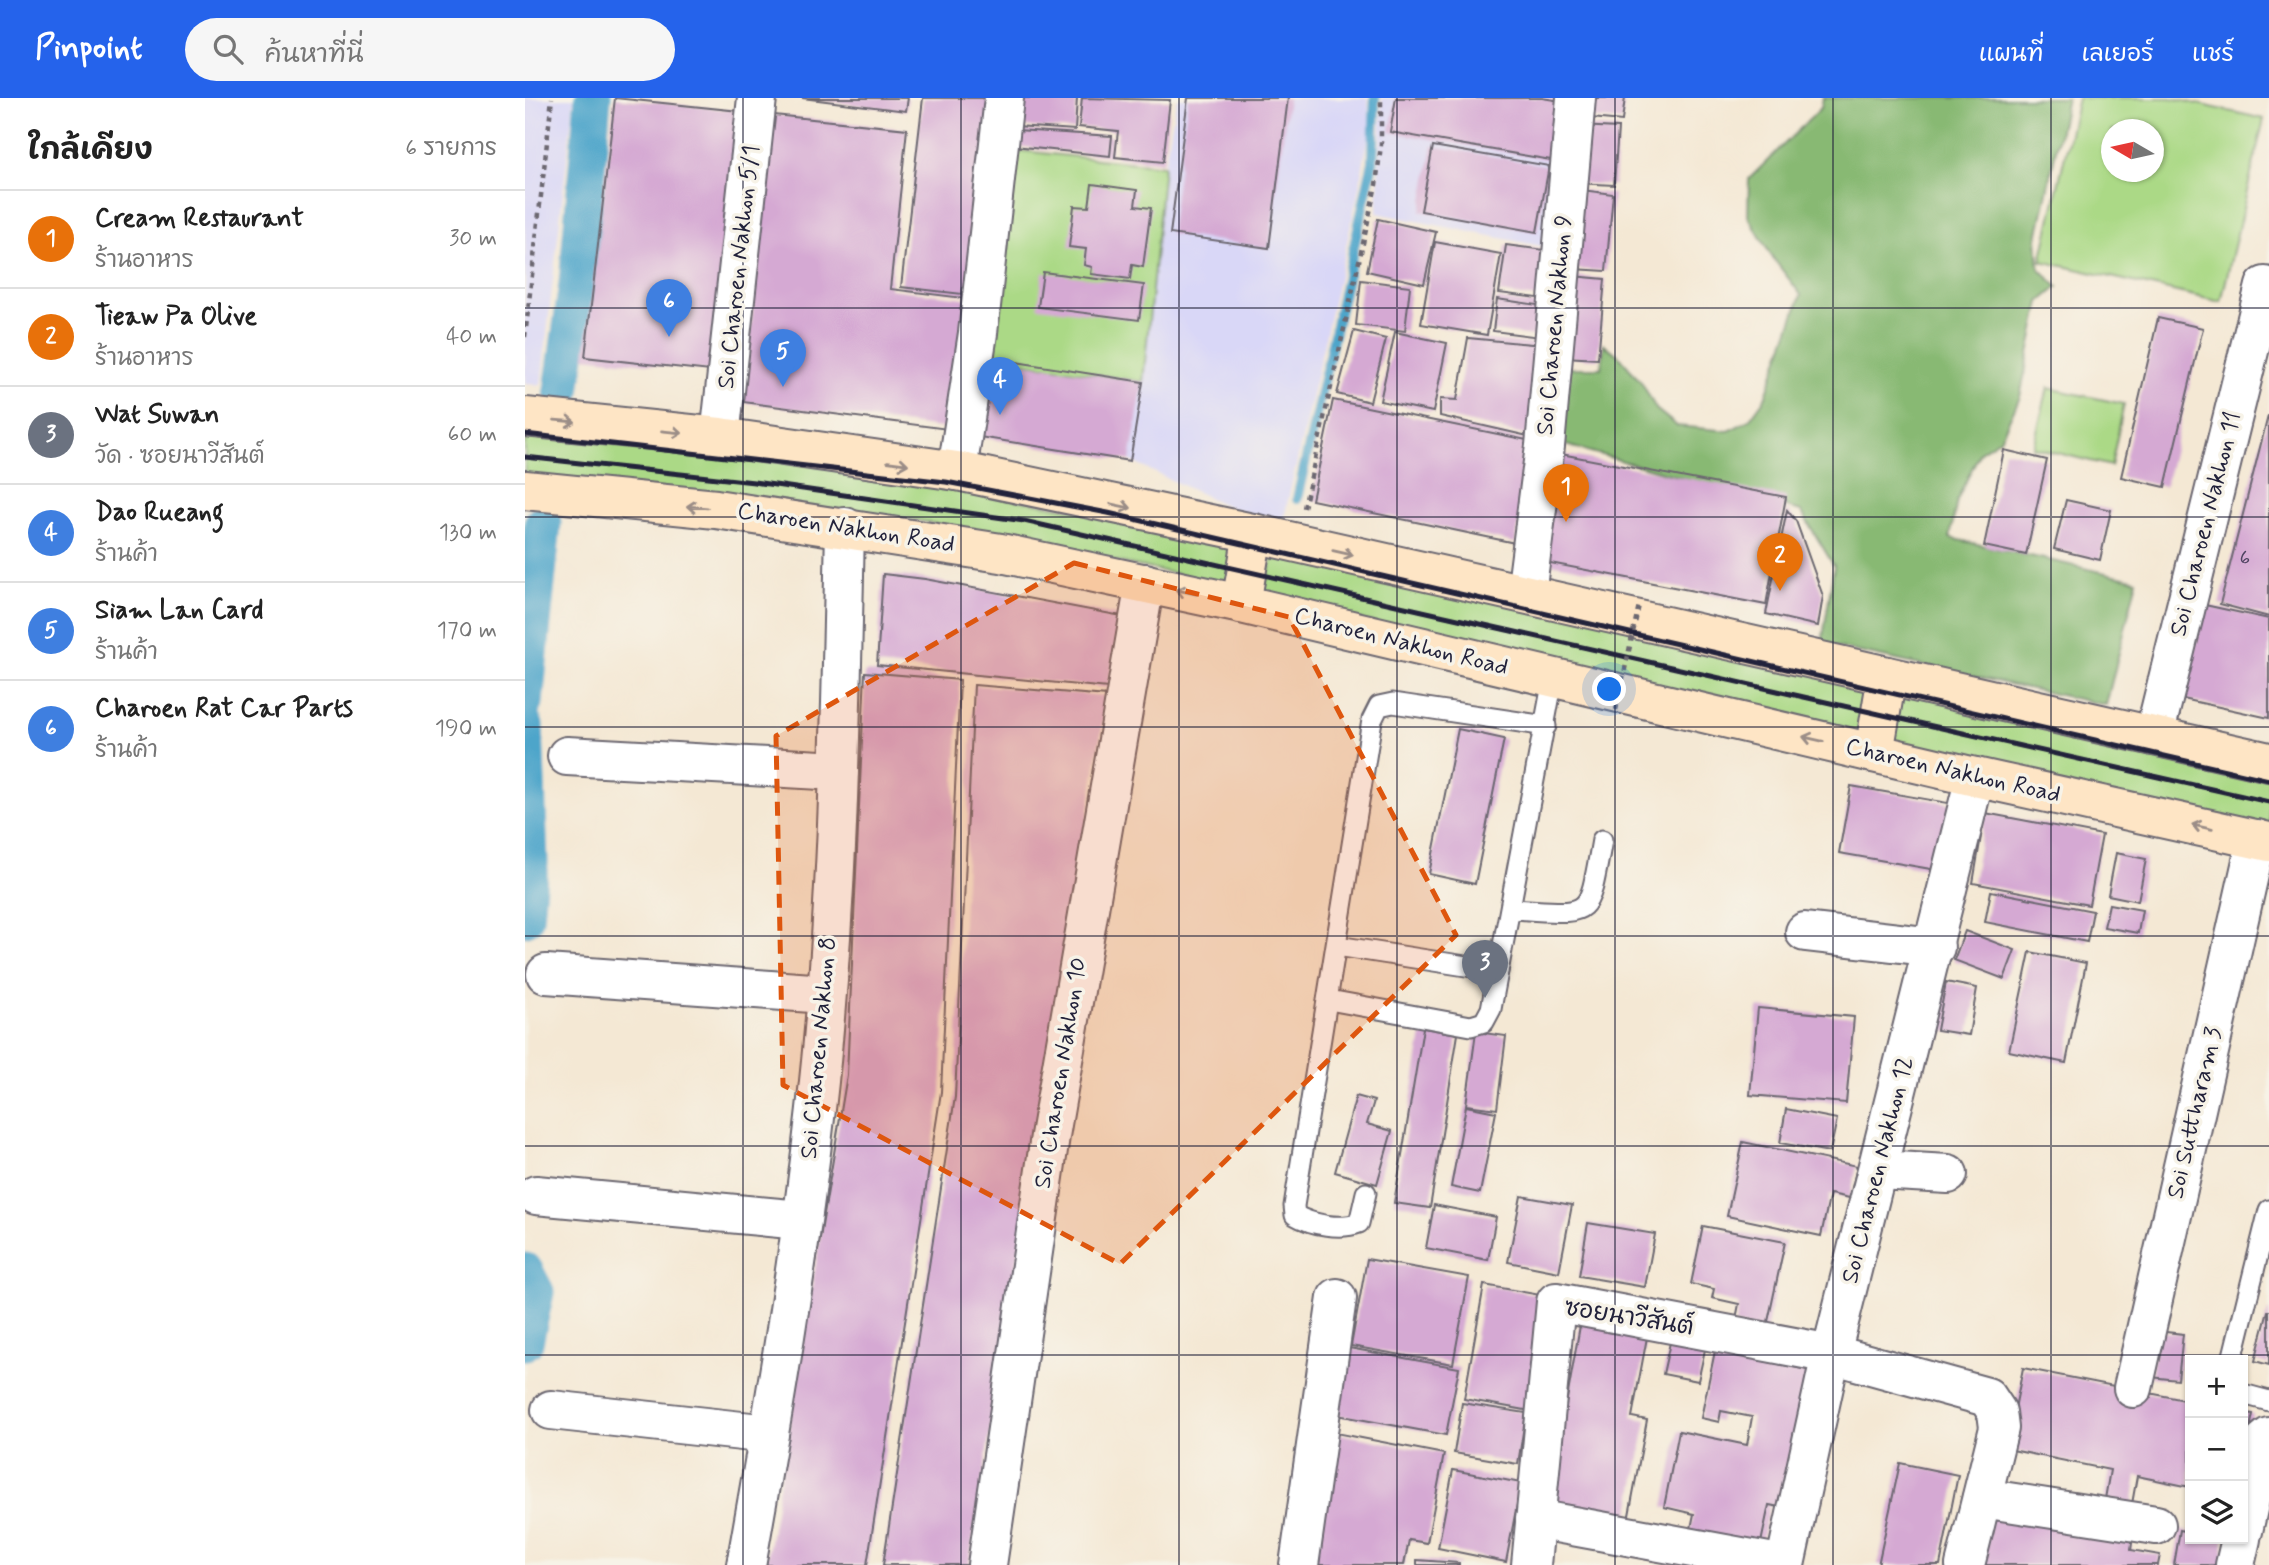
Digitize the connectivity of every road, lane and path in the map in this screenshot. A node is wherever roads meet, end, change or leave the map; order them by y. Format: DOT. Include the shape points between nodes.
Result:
graph roads {
  1 [pos="552,98"];
  2 [pos="757,98"];
  3 [pos="1004,98"];
  4 [pos="1381,98"];
  5 [pos="1576,98"];
  6 [pos="2267,279"];
  7 [pos="525,337"];
  8 [pos="525,417"];
  9 [pos="720,437"];
  10 [pos="957,471"];
  11 [pos="525,490"];
  12 [pos="1302,520"];
  13 [pos="845,527"];
  14 [pos="1253,533"];
  15 [pos="1145,583"];
  16 [pos="1526,594"];
  17 [pos="1241,604"];
  18 [pos="1639,606"];
  19 [pos="1887,676"];
  20 [pos="1553,679"];
  21 [pos="1616,710"];
  22 [pos="1546,726"];
  23 [pos="2154,736"];
  24 [pos="1874,753"];
  25 [pos="567,756"];
  26 [pos="2269,762"];
  27 [pos="839,771"];
  28 [pos="1975,777"];
  29 [pos="1602,840"];
  30 [pos="2263,840"];
  31 [pos="1511,909"];
  32 [pos="1805,932"];
  33 [pos="1337,946"];
  34 [pos="1935,947"];
  35 [pos="1498,971"];
  36 [pos="546,974"];
  37 [pos="825,994"];
  38 [pos="1329,1000"];
  39 [pos="1878,1170"];
  40 [pos="1948,1174"];
  41 [pos="1366,1193"];
  42 [pos="536,1195"];
  43 [pos="2269,1210"];
  44 [pos="801,1220"];
  45 [pos="1338,1298"];
  46 [pos="1831,1354"];
  47 [pos="2233,1355"];
  48 [pos="2133,1388"];
  49 [pos="2248,1395"];
  50 [pos="2269,1401"];
  51 [pos="551,1410"];
  52 [pos="769,1434"];
  53 [pos="2269,1437"];
  54 [pos="1982,1498"];
  55 [pos="2248,1509"];
  56 [pos="1535,1519"];
  57 [pos="2155,1525"];
  58 [pos="2240,1544"];
  59 [pos="746,1565"];
  60 [pos="987,1565"];
  61 [pos="1299,1565"];
  62 [pos="1531,1565"];
  63 [pos="1785,1565"];
  64 [pos="1965,1565"];
  65 [pos="2235,1565"];
  1 -- 7 [label="path"];
  2 -- 9 [label="street, Soi Charoen Nakhon 5/1"];
  3 -- 10 [label="street"];
  4 -- 12 [label="path" via="1376,185"];
  5 -- 16 [label="street, Soi Charoen Nakhon 9" via="1545,446"];
  6 -- 23 [label="street, Soi Charoen Nakhon 11"];
  8 -- 9 [label="main road, one-way"];
  9 -- 10 [label="main road, one-way"];
  10 -- 14 [label="main road, one-way"];
  13 -- 11 [label="main road, Charoen Nakhon Road, one-way"];
  13 -- 15 [label="main road, Charoen Nakhon Road" via="947,542"];
  13 -- 27 [label="street, Soi Charoen Nakhon 8"];
  14 -- 16 [label="main road, one-way"];
  14 -- 17 [label="main road"];
  17 -- 15 [label="main road, Charoen Nakhon Road, one-way"];
  15 -- 60 [label="street, Soi Charoen Nakhon 10" via="1050,1136"];
  16 -- 19 [label="main road"];
  17 -- 20 [label="main road, Charoen Nakhon Road"];
  18 -- 21 [label="path, bridge"];
  19 -- 23 [label="main road"];
  19 -- 24 [label="main road"];
  20 -- 22 [label="lane"];
  24 -- 20 [label="main road, Charoen Nakhon Road, one-way"];
  22 -- 31 [label="lane"];
  22 -- 33 [label="lane" via="1393,703 1380,706 1372,720"];
  23 -- 26 [label="main road"];
  24 -- 28 [label="main road, Charoen Nakhon Road"];
  25 -- 27 [label="street"];
  27 -- 37 [label="street, Soi Charoen Nakhon 8"];
  30 -- 28 [label="main road, Charoen Nakhon Road, one-way"];
  28 -- 34 [label="street, Soi Charoen Nakhon 12"];
  29 -- 31 [label="lane" via="1591,899 1584,908 1572,912"];
  30 -- 48 [label="street, Soi Suttharam 3"];
  31 -- 35 [label="lane"];
  32 -- 34 [label="street"];
  33 -- 35 [label="lane"];
  33 -- 38 [label="lane"];
  34 -- 39 [label="street, Soi Charoen Nakhon 12"];
  35 -- 38 [label="lane" via="1491,1009 1484,1022 1471,1026"];
  36 -- 37 [label="street"];
  37 -- 44 [label="street, Soi Charoen Nakhon 8"];
  38 -- 41 [label="lane" via="1295,1215 1348,1227 1359,1223"];
  39 -- 40 [label="street"];
  39 -- 46 [label="street, Soi Charoen Nakhon 12"];
  42 -- 44 [label="street"];
  43 -- 47 [label="lane"];
  44 -- 52 [label="street, Soi Charoen Nakhon 8"];
  45 -- 61 [label="street"];
  46 -- 54 [label="street" via="1987,1397 1997,1412 1999,1429"];
  46 -- 56 [label="street, ซอยนาวีสันต์" via="1556,1302"];
  46 -- 63 [label="street, Soi Charoen Nakhon 12"];
  49 -- 50 [label="lane"];
  51 -- 52 [label="street"];
  52 -- 59 [label="street, Soi Charoen Nakhon 8"];
  53 -- 55 [label="street" via="2263,1443"];
  54 -- 57 [label="street"];
  54 -- 64 [label="street"];
  56 -- 62 [label="street, ซอยนาวีสันต์"];
  56 -- 63 [label="street"];
  58 -- 65 [label="street"];
}
